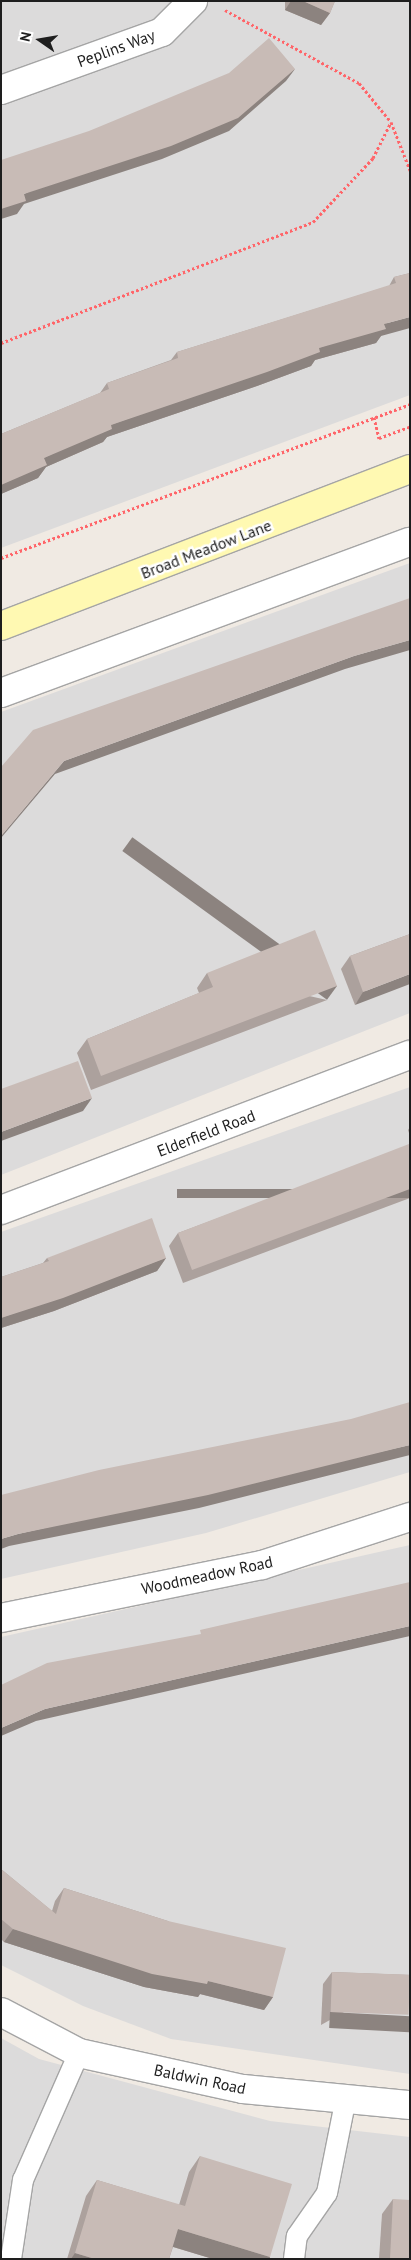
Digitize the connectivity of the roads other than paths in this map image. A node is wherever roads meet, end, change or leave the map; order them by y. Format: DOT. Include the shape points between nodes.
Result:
graph roads {
  1 [pos="205,4"];
  2 [pos="1,90"];
  3 [pos="410,469"];
  4 [pos="410,542"];
  5 [pos="1,626"];
  6 [pos="1,693"];
  7 [pos="410,1055"];
  8 [pos="1,1210"];
  9 [pos="410,1517"];
  10 [pos="1,1618"];
  11 [pos="1,2012"];
  12 [pos="78,2052"];
  13 [pos="346,2098"];
  14 [pos="410,2104"];
  15 [pos="11,2259"];
  16 [pos="294,2259"];
  1 -- 2 [label="street, Peplins Way" via="162,32"];
  3 -- 5 [label="street, Broad Meadow Lane"];
  4 -- 6 [label="street"];
  7 -- 8 [label="street, Elderfield Road"];
  9 -- 10 [label="street, Woodmeadow Road" via="262,1565"];
  11 -- 12 [label="street, Baldwin Road"];
  12 -- 13 [label="street, Baldwin Road" via="244,2090"];
  12 -- 15 [label="lane" via="22,2180"];
  13 -- 14 [label="street, Baldwin Road"];
  13 -- 16 [label="lane" via="327,2193 297,2236"];
}
